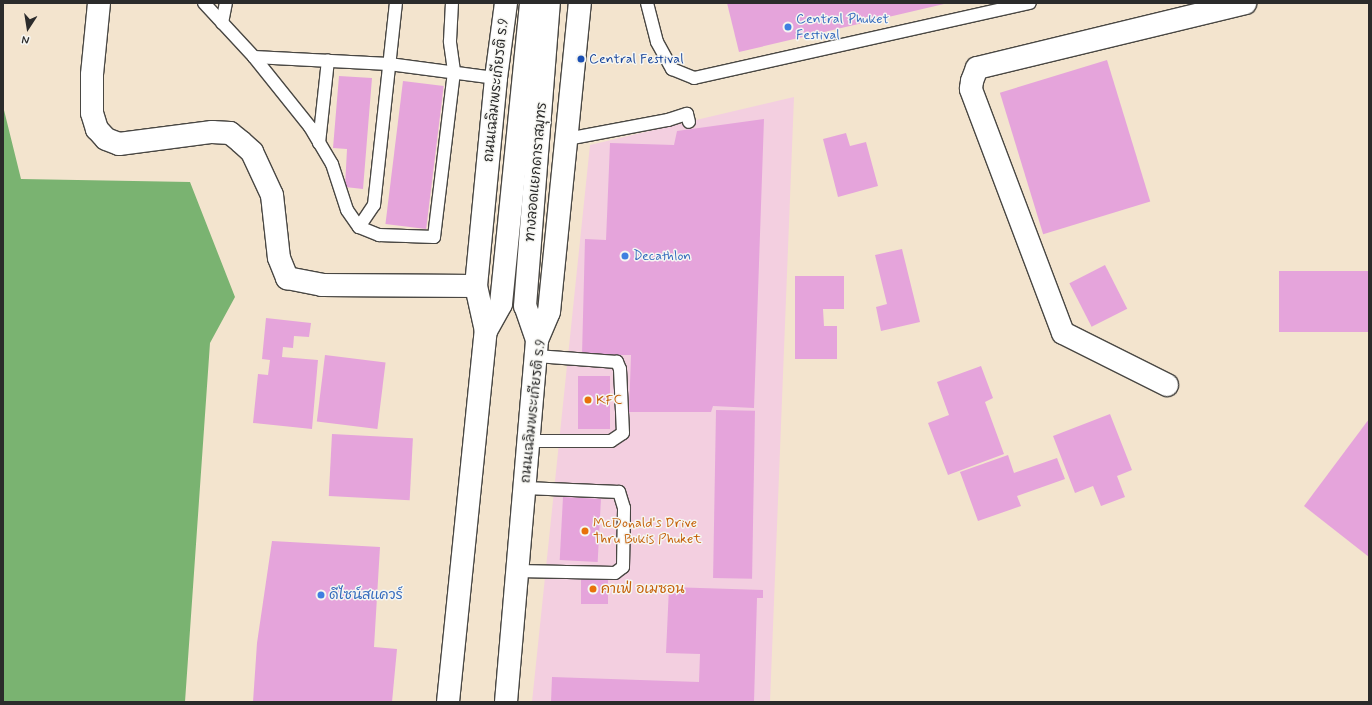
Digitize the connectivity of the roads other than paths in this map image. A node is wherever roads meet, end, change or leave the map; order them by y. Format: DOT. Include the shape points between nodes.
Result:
graph roads {
  1 [pos="99,3"];
  2 [pos="204,3"];
  3 [pos="226,3"];
  4 [pos="396,3"];
  5 [pos="452,3"];
  6 [pos="506,3"];
  7 [pos="531,3"];
  8 [pos="549,3"];
  9 [pos="580,3"];
  10 [pos="647,3"];
  11 [pos="1030,3"];
  12 [pos="1245,3"];
  13 [pos="222,23"];
  14 [pos="254,56"];
  15 [pos="328,60"];
  16 [pos="389,64"];
  17 [pos="454,71"];
  18 [pos="496,78"];
  19 [pos="689,122"];
  20 [pos="567,139"];
  21 [pos="319,143"];
  22 [pos="359,227"];
  23 [pos="476,286"];
  24 [pos="486,331"];
  25 [pos="536,348"];
  26 [pos="1167,385"];
  27 [pos="530,441"];
  28 [pos="525,488"];
  29 [pos="518,571"];
  30 [pos="448,702"];
  31 [pos="506,702"];
  1 -- 23 [label="main road" via="92,75 92,113 97,129 106,139 119,144 212,132 230,133 252,152 272,195 279,258 287,278 322,285"];
  2 -- 13 [label="lane"];
  3 -- 13 [label="lane"];
  4 -- 16 [label="lane"];
  5 -- 17 [label="lane" via="450,41"];
  6 -- 18 [label="main road, ถนนเฉลิมพระเกียรติ ร.9"];
  7 -- 24 [label="main road, ทางลอดแยกดาราสมุทร" via="501,304"];
  8 -- 25 [label="main road, ทางลอดแยกดาราสมุทร" via="525,306"];
  9 -- 20 [label="main road, ถนนเฉลิมพระเกียรติ ร.9"];
  10 -- 11 [label="lane" via="657,42 672,69 694,78"];
  12 -- 26 [label="main road" via="977,68 972,81 971,89 1063,333"];
  13 -- 14 [label="lane"];
  14 -- 15 [label="lane"];
  14 -- 21 [label="lane"];
  15 -- 16 [label="lane"];
  15 -- 21 [label="lane"];
  16 -- 17 [label="lane"];
  16 -- 22 [label="lane" via="374,205"];
  17 -- 18 [label="lane"];
  17 -- 22 [label="lane" via="434,237 379,235"];
  18 -- 23 [label="main road, ถนนเฉลิมพระเกียรติ ร.9"];
  19 -- 20 [label="lane" via="687,114"];
  20 -- 25 [label="main road, ถนนเฉลิมพระเกียรติ ร.9" via="549,312"];
  21 -- 22 [label="lane" via="332,164 347,210"];
  23 -- 24 [label="main road, ถนนเฉลิมพระเกียรติ ร.9"];
  24 -- 30 [label="main road, ถนนเฉลิมพระเกียรติ ร.9"];
  25 -- 27 [label="main road, ถนนเฉลิมพระเกียรติ ร.9"];
  25 -- 27 [label="lane" via="617,362 620,369 623,433 611,442"];
  27 -- 28 [label="main road, ถนนเฉลิมพระเกียรติ ร.9"];
  28 -- 29 [label="main road, ถนนเฉลิมพระเกียรติ ร.9"];
  28 -- 29 [label="lane" via="619,492 624,508 623,567 615,573"];
  29 -- 31 [label="main road, ถนนเฉลิมพระเกียรติ ร.9"];
}
